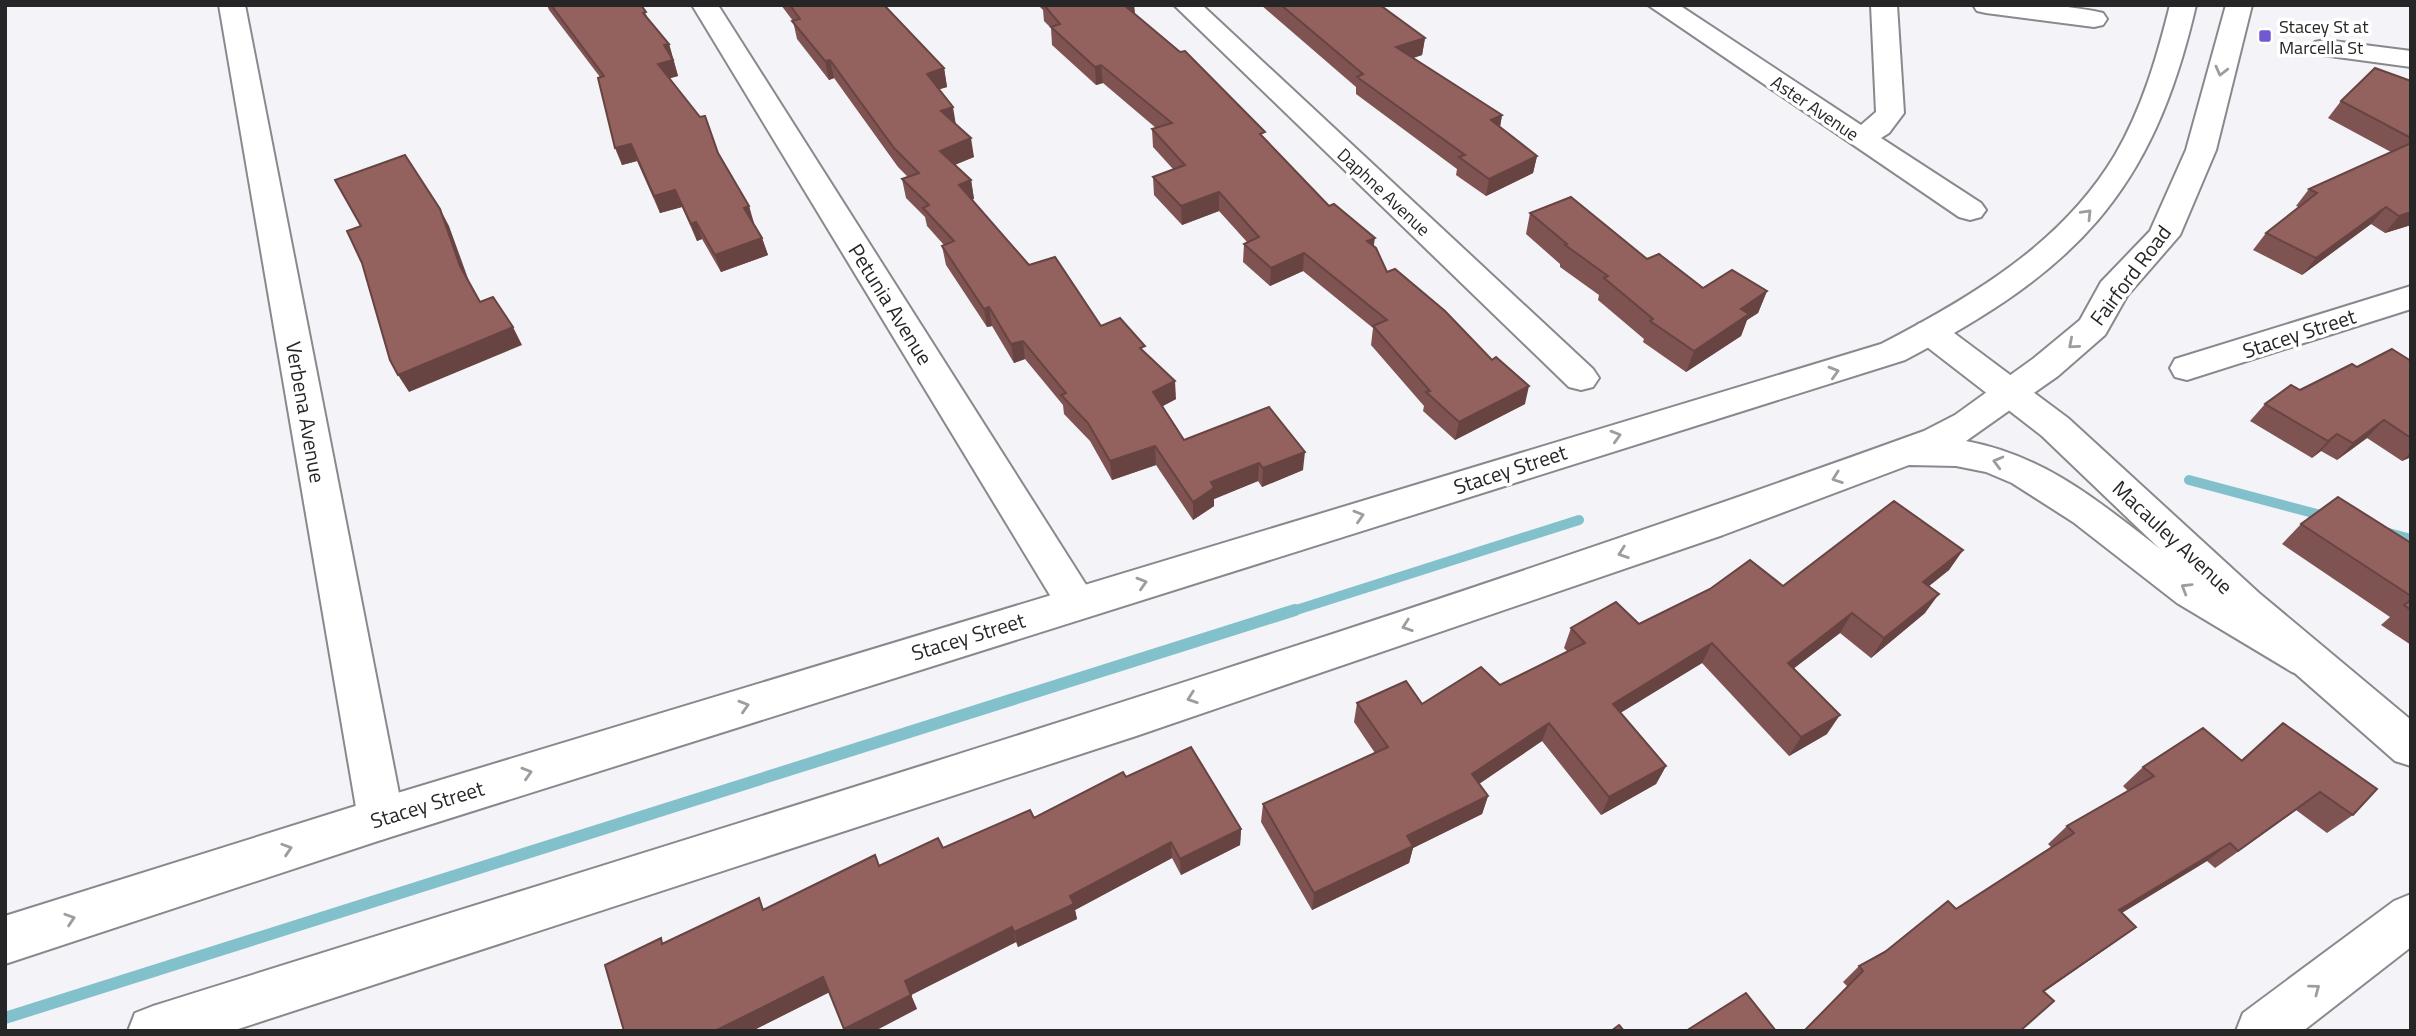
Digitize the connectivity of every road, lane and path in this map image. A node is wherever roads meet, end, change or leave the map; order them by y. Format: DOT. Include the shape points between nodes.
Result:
graph roads {
  1 [pos="232,5"];
  2 [pos="705,5"];
  3 [pos="1186,5"];
  4 [pos="1661,5"];
  5 [pos="1884,5"];
  6 [pos="1986,5"];
  7 [pos="2183,5"];
  8 [pos="2239,5"];
  9 [pos="2094,19"];
  10 [pos="2325,48"];
  11 [pos="2411,59"];
  12 [pos="1860,137"];
  13 [pos="1970,210"];
  14 [pos="2411,297"];
  15 [pos="1930,332"];
  16 [pos="2187,368"];
  17 [pos="1581,378"];
  18 [pos="2010,391"];
  19 [pos="1902,455"];
  20 [pos="1076,603"];
  21 [pos="2307,660"];
  22 [pos="2411,747"];
  23 [pos="380,819"];
  24 [pos="2411,917"];
  25 [pos="5,940"];
  26 [pos="153,1031"];
  27 [pos="2261,1031"];
  1 -- 23 [label="main road, Verbena Avenue"];
  2 -- 20 [label="main road, Petunia Avenue"];
  3 -- 17 [label="main road, Daphne Avenue"];
  4 -- 12 [label="main road, Aster Avenue"];
  5 -- 12 [label="main road" via="1890,113 1879,127"];
  6 -- 9 [label="main road"];
  15 -- 7 [label="main road, one-way" via="1971,311 2014,279 2106,193 2149,115"];
  8 -- 18 [label="main road, Fairford Road, one-way" via="2201,150 2164,235 2113,290 2093,327"];
  10 -- 11 [label="main road"];
  12 -- 13 [label="main road, Aster Avenue"];
  14 -- 16 [label="main road, Stacey Street"];
  15 -- 18 [label="main road, Macauley Avenue"];
  20 -- 15 [label="main road, Stacey Street, one-way" via="1550,455 1861,364"];
  18 -- 19 [label="main road" via="1968,424"];
  18 -- 21 [label="main road, Macauley Avenue" via="2055,427"];
  21 -- 19 [label="main road, one-way" via="2175,581 2074,500 2031,474 1956,453"];
  19 -- 26 [label="main road, one-way" via="1136,717"];
  23 -- 20 [label="main road, Stacey Street, one-way"];
  21 -- 22 [label="main road, Macauley Avenue"];
  25 -- 23 [label="main road, Stacey Street, one-way"];
  27 -- 24 [label="main road, one-way"];
}
